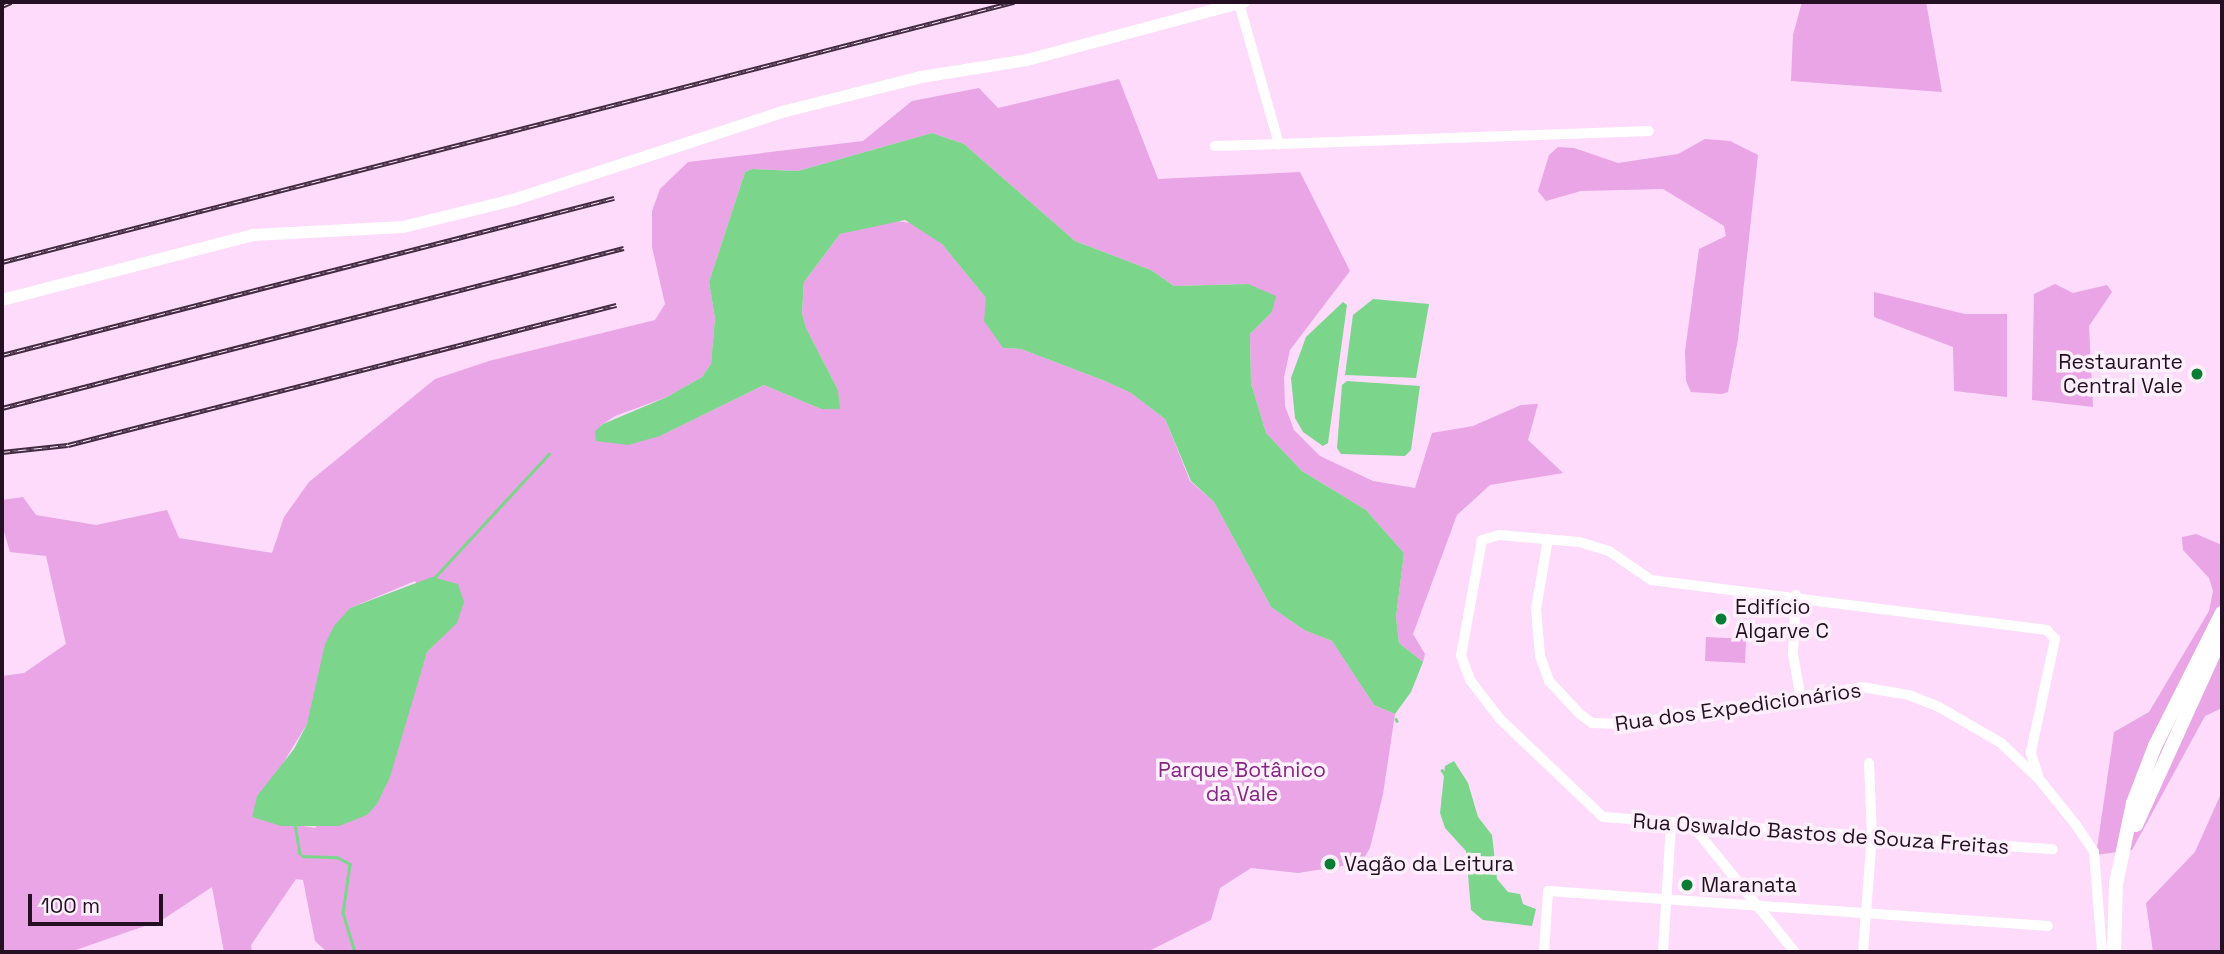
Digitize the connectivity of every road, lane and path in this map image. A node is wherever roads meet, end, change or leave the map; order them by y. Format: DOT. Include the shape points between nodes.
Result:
graph roads {
  1 [pos="1241,2"];
  2 [pos="1649,131"];
  3 [pos="1279,144"];
  4 [pos="1215,146"];
  5 [pos="2,300"];
  6 [pos="1548,539"];
  7 [pos="1796,595"];
  8 [pos="2222,613"];
  9 [pos="2222,635"];
  10 [pos="1800,694"];
  11 [pos="1869,763"];
  12 [pos="2039,779"];
  13 [pos="1671,824"];
  14 [pos="1692,825"];
  15 [pos="1872,835"];
  16 [pos="2053,849"];
  17 [pos="1666,903"];
  18 [pos="2117,908"];
  19 [pos="1760,909"];
  20 [pos="1866,916"];
  21 [pos="2048,926"];
  22 [pos="1544,952"];
  23 [pos="1663,952"];
  24 [pos="1795,952"];
  25 [pos="1863,952"];
  26 [pos="2102,952"];
  27 [pos="2114,952"];
  28 [pos="2120,952"];
  1 -- 3 [label="street"];
  1 -- 5 [label="street" via="1027,60 921,77 786,111 513,200 403,227 253,235"];
  2 -- 3 [label="street"];
  3 -- 4 [label="street"];
  6 -- 7 [label="street" via="1599,546 1651,580"];
  6 -- 10 [label="street, Rua dos Expedicionários" via="1536,609 1540,656 1549,681 1592,723 1627,724"];
  6 -- 13 [label="street, Rua Oswaldo Bastos de Souza Freitas" via="1499,535 1482,540 1461,655 1471,680 1500,719 1592,810 1619,821"];
  7 -- 10 [label="street" via="1793,654"];
  7 -- 12 [label="street" via="2048,630 2054,639 2031,752"];
  8 -- 18 [label="main road" via="2155,746 2133,803"];
  9 -- 18 [label="main road" via="2146,797 2131,840"];
  10 -- 12 [label="street, Rua dos Expedicionários" via="1862,687 1909,695 1978,727"];
  11 -- 15 [label="street"];
  12 -- 26 [label="street, Rua dos Expedicionários" via="2094,852"];
  13 -- 14 [label="street, Rua Oswaldo Bastos de Souza Freitas"];
  13 -- 17 [label="street"];
  14 -- 15 [label="street, Rua Oswaldo Bastos de Souza Freitas"];
  14 -- 19 [label="street"];
  15 -- 16 [label="street, Rua Oswaldo Bastos de Souza Freitas"];
  15 -- 20 [label="street"];
  17 -- 19 [label="street"];
  17 -- 22 [label="street" via="1548,891"];
  17 -- 23 [label="street"];
  18 -- 27 [label="main road"];
  18 -- 28 [label="main road"];
  19 -- 20 [label="street"];
  19 -- 24 [label="street"];
  20 -- 21 [label="street"];
  20 -- 25 [label="street"];
}
